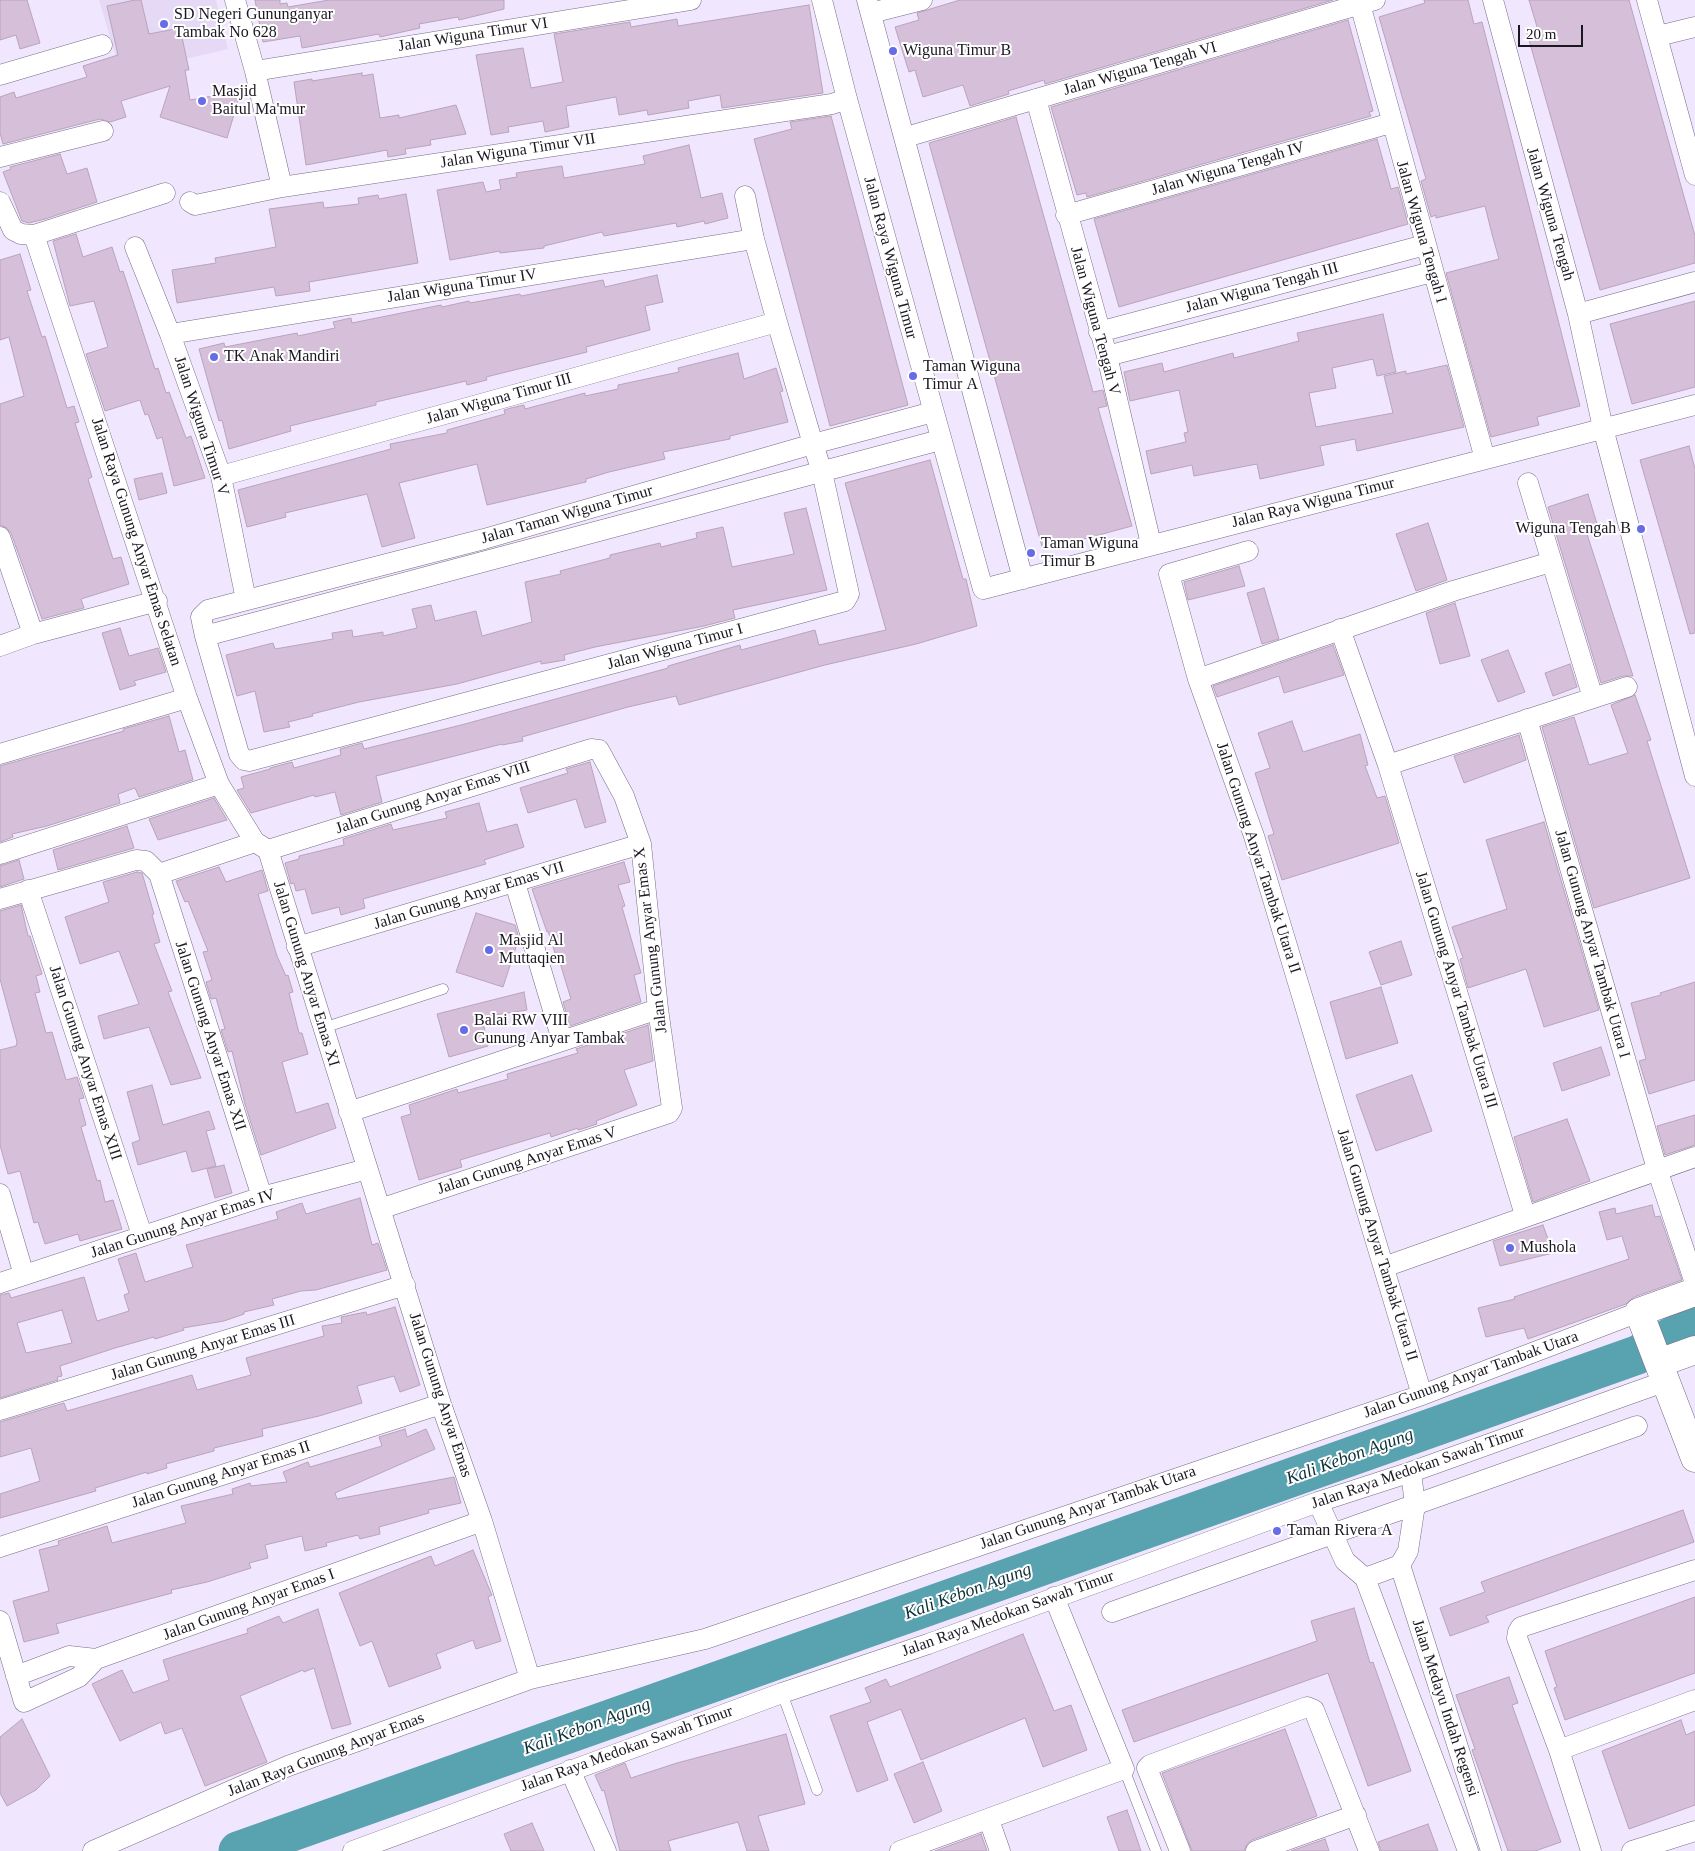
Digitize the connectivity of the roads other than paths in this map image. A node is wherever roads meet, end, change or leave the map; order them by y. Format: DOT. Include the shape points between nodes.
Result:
graph roads {
  1 [pos="235,0"];
  2 [pos="691,0"];
  3 [pos="822,0"];
  4 [pos="922,0"];
  5 [pos="1493,0"];
  6 [pos="1647,0"];
  7 [pos="1367,2"];
  8 [pos="869,7"];
  9 [pos="1695,28"];
  10 [pos="1658,36"];
  11 [pos="102,45"];
  12 [pos="256,70"];
  13 [pos="0,75"];
  14 [pos="1036,99"];
  15 [pos="847,100"];
  16 [pos="1391,123"];
  17 [pos="103,131"];
  18 [pos="906,137"];
  19 [pos="0,157"];
  20 [pos="1694,163"];
  21 [pos="282,187"];
  22 [pos="165,193"];
  23 [pos="745,196"];
  24 [pos="0,202"];
  25 [pos="190,202"];
  26 [pos="1066,215"];
  27 [pos="6,233"];
  28 [pos="34,235"];
  29 [pos="754,239"];
  30 [pos="1425,244"];
  31 [pos="135,246"];
  32 [pos="1432,272"];
  33 [pos="1695,282"];
  34 [pos="1578,314"];
  35 [pos="777,322"];
  36 [pos="1099,332"];
  37 [pos="170,334"];
  38 [pos="1107,356"];
  39 [pos="1695,405"];
  40 [pos="933,412"];
  41 [pos="1604,428"];
  42 [pos="940,440"];
  43 [pos="813,444"];
  44 [pos="1485,459"];
  45 [pos="822,472"];
  46 [pos="222,476"];
  47 [pos="1528,483"];
  48 [pos="0,539"];
  49 [pos="484,539"];
  50 [pos="1151,544"];
  51 [pos="1248,551"];
  52 [pos="489,560"];
  53 [pos="1551,562"];
  54 [pos="1023,579"];
  55 [pos="246,600"];
  56 [pos="157,601"];
  57 [pos="203,626"];
  58 [pos="1340,629"];
  59 [pos="32,634"];
  60 [pos="0,646"];
  61 [pos="1198,679"];
  62 [pos="1627,687"];
  63 [pos="188,698"];
  64 [pos="1594,698"];
  65 [pos="1527,719"];
  66 [pos="599,750"];
  67 [pos="0,754"];
  68 [pos="1388,765"];
  69 [pos="1695,776"];
  70 [pos="219,784"];
  71 [pos="641,844"];
  72 [pos="261,846"];
  73 [pos="0,854"];
  74 [pos="159,874"];
  75 [pos="515,883"];
  76 [pos="28,890"];
  77 [pos="0,899"];
  78 [pos="297,948"];
  79 [pos="443,989"];
  80 [pos="658,1009"];
  81 [pos="323,1028"];
  82 [pos="562,1040"];
  83 [pos="672,1108"];
  84 [pos="349,1112"];
  85 [pos="1695,1157"];
  86 [pos="367,1169"];
  87 [pos="1657,1169"];
  88 [pos="0,1194"];
  89 [pos="262,1197"];
  90 [pos="380,1209"];
  91 [pos="1525,1215"];
  92 [pos="142,1235"];
  93 [pos="1384,1267"];
  94 [pos="24,1275"];
  95 [pos="0,1283"];
  96 [pos="1695,1283"];
  97 [pos="405,1285"];
  98 [pos="1695,1292"];
  99 [pos="1641,1316"];
  100 [pos="1695,1350"];
  101 [pos="1660,1368"];
  102 [pos="1422,1395"];
  103 [pos="441,1404"];
  104 [pos="0,1410"];
  105 [pos="1638,1426"];
  106 [pos="1693,1448"];
  107 [pos="1411,1472"];
  108 [pos="1318,1502"];
  109 [pos="1415,1506"];
  110 [pos="482,1521"];
  111 [pos="1332,1534"];
  112 [pos="0,1547"];
  113 [pos="1400,1565"];
  114 [pos="1695,1570"];
  115 [pos="1365,1578"];
  116 [pos="1055,1599"];
  117 [pos="1112,1612"];
  118 [pos="0,1621"];
  119 [pos="96,1659"];
  120 [pos="16,1676"];
  121 [pos="530,1679"];
  122 [pos="782,1693"];
  123 [pos="1695,1700"];
  124 [pos="1560,1750"];
  125 [pos="1124,1769"];
  126 [pos="570,1770"];
  127 [pos="817,1790"];
  128 [pos="1356,1815"];
  129 [pos="988,1820"];
  130 [pos="1695,1831"];
  131 [pos="122,1845"];
  132 [pos="93,1851"];
  133 [pos="352,1851"];
  134 [pos="606,1851"];
  135 [pos="900,1851"];
  136 [pos="1000,1851"];
  137 [pos="1156,1851"];
  138 [pos="1180,1851"];
  139 [pos="1256,1851"];
  140 [pos="1369,1851"];
  141 [pos="1468,1851"];
  142 [pos="1491,1851"];
  143 [pos="1591,1851"];
  144 [pos="1632,1851"];
  1 -- 12 [label="street"];
  2 -- 12 [label="street, Jalan Wiguna Timur VI"];
  3 -- 15 [label="street, Jalan Raya Wiguna Timur"];
  4 -- 8 [label="street"];
  5 -- 34 [label="street, Jalan Wiguna Tengah"];
  6 -- 10 [label="street"];
  7 -- 14 [label="street, Jalan Wiguna Tengah VI"];
  7 -- 16 [label="street, Jalan Wiguna Tengah I"];
  8 -- 18 [label="street"];
  9 -- 10 [label="street"];
  10 -- 20 [label="street"];
  11 -- 13 [label="street"];
  12 -- 21 [label="street"];
  14 -- 18 [label="street, Jalan Wiguna Tengah VI"];
  14 -- 26 [label="street, Jalan Wiguna Tengah V"];
  15 -- 21 [label="street, Jalan Wiguna Timur VII"];
  15 -- 40 [label="street, Jalan Raya Wiguna Timur"];
  16 -- 26 [label="street, Jalan Wiguna Tengah IV"];
  16 -- 30 [label="street, Jalan Wiguna Tengah I"];
  17 -- 19 [label="street"];
  18 -- 54 [label="street"];
  21 -- 25 [label="street, Jalan Wiguna Timur VII" via="195,205"];
  22 -- 28 [label="street"];
  23 -- 29 [label="street, Jalan Wiguna Timur I"];
  24 -- 27 [label="street"];
  26 -- 36 [label="street, Jalan Wiguna Tengah V"];
  27 -- 28 [label="street"];
  28 -- 56 [label="street, Jalan Raya Gunung Anyar Emas Selatan"];
  29 -- 35 [label="street, Jalan Wiguna Timur I"];
  29 -- 37 [label="street, Jalan Wiguna Timur IV"];
  30 -- 32 [label="street, Jalan Wiguna Tengah I"];
  30 -- 36 [label="street, Jalan Wiguna Tengah III"];
  31 -- 37 [label="street, Jalan Wiguna Timur V"];
  32 -- 38 [label="street, Jalan Wiguna Tengah III"];
  32 -- 44 [label="street, Jalan Wiguna Tengah I"];
  33 -- 34 [label="street"];
  34 -- 41 [label="street, Jalan Wiguna Tengah"];
  35 -- 43 [label="street, Jalan Wiguna Timur I"];
  35 -- 46 [label="street, Jalan Wiguna Timur III"];
  36 -- 38 [label="street, Jalan Wiguna Tengah V"];
  37 -- 46 [label="street, Jalan Wiguna Timur V"];
  38 -- 50 [label="street, Jalan Wiguna Tengah V"];
  39 -- 41 [label="street, Jalan Raya Wiguna Timur"];
  40 -- 42 [label="street, Jalan Raya Wiguna Timur"];
  40 -- 43 [label="street, Jalan Taman Wiguna Timur"];
  41 -- 44 [label="street, Jalan Raya Wiguna Timur"];
  41 -- 69 [label="street"];
  42 -- 45 [label="street, Jalan Taman Wiguna Timur"];
  42 -- 54 [label="street, Jalan Raya Wiguna Timur" via="981,587 985,590"];
  43 -- 45 [label="street, Jalan Wiguna Timur I"];
  43 -- 49 [label="street, Jalan Taman Wiguna Timur"];
  44 -- 50 [label="street, Jalan Raya Wiguna Timur"];
  45 -- 52 [label="street, Jalan Taman Wiguna Timur"];
  45 -- 57 [label="street, Jalan Wiguna Timur I" via="849,594 845,601 259,758 244,760 239,754"];
  46 -- 55 [label="street, Jalan Wiguna Timur V"];
  47 -- 53 [label="street"];
  48 -- 59 [label="street"];
  49 -- 52 [label="street"];
  49 -- 55 [label="street, Jalan Taman Wiguna Timur"];
  50 -- 54 [label="street, Jalan Raya Wiguna Timur"];
  51 -- 61 [label="street, Jalan Gunung Anyar Tambak Utara II" via="1169,574"];
  52 -- 57 [label="street, Jalan Taman Wiguna Timur"];
  53 -- 58 [label="street"];
  53 -- 64 [label="street"];
  55 -- 57 [label="street, Jalan Taman Wiguna Timur" via="208,610"];
  56 -- 59 [label="street"];
  56 -- 63 [label="street, Jalan Raya Gunung Anyar Emas Selatan"];
  58 -- 61 [label="street"];
  58 -- 68 [label="street, Jalan Gunung Anyar Tambak Utara III"];
  59 -- 60 [label="street"];
  61 -- 93 [label="street, Jalan Gunung Anyar Tambak Utara II" via="1254,836"];
  62 -- 64 [label="street"];
  63 -- 67 [label="street"];
  63 -- 70 [label="street, Jalan Raya Gunung Anyar Emas Selatan"];
  64 -- 65 [label="street"];
  65 -- 68 [label="street"];
  65 -- 87 [label="street, Jalan Gunung Anyar Tambak Utara I"];
  66 -- 71 [label="street, Jalan Gunung Anyar Emas X" via="624,796"];
  66 -- 72 [label="street, Jalan Gunung Anyar Emas VIII" via="580,751"];
  68 -- 91 [label="street, Jalan Gunung Anyar Tambak Utara III"];
  70 -- 72 [label="street, Jalan Raya Gunung Anyar Emas Selatan"];
  70 -- 73 [label="street"];
  71 -- 75 [label="street, Jalan Gunung Anyar Emas VII"];
  71 -- 80 [label="street, Jalan Gunung Anyar Emas X"];
  72 -- 74 [label="street, Jalan Gunung Anyar Emas VIII"];
  72 -- 78 [label="street, Jalan Gunung Anyar Emas XI"];
  74 -- 76 [label="street" via="146,861 136,860"];
  74 -- 89 [label="street, Jalan Gunung Anyar Emas XII"];
  75 -- 78 [label="street, Jalan Gunung Anyar Emas VII"];
  75 -- 82 [label="street"];
  76 -- 77 [label="street"];
  76 -- 92 [label="street, Jalan Gunung Anyar Emas XIII"];
  78 -- 81 [label="street, Jalan Gunung Anyar Emas XI"];
  79 -- 81 [label="lane"];
  80 -- 82 [label="street"];
  80 -- 83 [label="street, Jalan Gunung Anyar Emas X"];
  81 -- 84 [label="street, Jalan Gunung Anyar Emas XI"];
  82 -- 84 [label="street"];
  83 -- 90 [label="street, Jalan Gunung Anyar Emas V" via="662,1117"];
  84 -- 86 [label="street, Jalan Gunung Anyar Emas"];
  85 -- 87 [label="street"];
  86 -- 89 [label="street, Jalan Gunung Anyar Emas IV"];
  86 -- 90 [label="street, Jalan Gunung Anyar Emas"];
  87 -- 91 [label="street"];
  87 -- 96 [label="street, Jalan Gunung Anyar Tambak Utara I"];
  88 -- 94 [label="street"];
  89 -- 92 [label="street, Jalan Gunung Anyar Emas IV"];
  90 -- 97 [label="street, Jalan Gunung Anyar Emas"];
  91 -- 93 [label="street"];
  92 -- 94 [label="street, Jalan Gunung Anyar Emas IV"];
  93 -- 102 [label="street, Jalan Gunung Anyar Tambak Utara II"];
  94 -- 95 [label="street, Jalan Gunung Anyar Emas IV"];
  97 -- 103 [label="street, Jalan Gunung Anyar Emas"];
  97 -- 104 [label="street, Jalan Gunung Anyar Emas III"];
  98 -- 99 [label="street"];
  99 -- 101 [label="street"];
  99 -- 102 [label="street, Jalan Gunung Anyar Tambak Utara"];
  100 -- 101 [label="street"];
  101 -- 106 [label="street"];
  101 -- 107 [label="street, Jalan Raya Medokan Sawah Timur"];
  102 -- 121 [label="street, Jalan Gunung Anyar Tambak Utara" via="705,1639"];
  103 -- 110 [label="street, Jalan Gunung Anyar Emas"];
  103 -- 112 [label="street, Jalan Gunung Anyar Emas II"];
  105 -- 109 [label="street"];
  107 -- 108 [label="street, Jalan Raya Medokan Sawah Timur"];
  107 -- 109 [label="street"];
  108 -- 111 [label="street, Jalan Medayu Indah Regensi"];
  108 -- 116 [label="street, Jalan Raya Medokan Sawah Timur"];
  109 -- 111 [label="street"];
  109 -- 113 [label="street" via="1412,1536"];
  110 -- 119 [label="street, Jalan Gunung Anyar Emas I"];
  110 -- 121 [label="street, Jalan Gunung Anyar Emas"];
  111 -- 115 [label="street, Jalan Medayu Indah Regensi" via="1345,1561"];
  111 -- 117 [label="street"];
  113 -- 115 [label="street"];
  113 -- 142 [label="street, Jalan Medayu Indah Regensi"];
  114 -- 124 [label="street" via="1521,1627 1517,1638"];
  115 -- 141 [label="street, Jalan Medayu Indah Regensi"];
  116 -- 122 [label="street, Jalan Raya Medokan Sawah Timur"];
  116 -- 125 [label="street"];
  118 -- 120 [label="street"];
  119 -- 120 [label="street" via="69,1656"];
  119 -- 120 [label="street, Jalan Gunung Anyar Emas I" via="79,1677 24,1702"];
  121 -- 131 [label="street, Jalan Raya Gunung Anyar Emas" via="288,1766"];
  122 -- 126 [label="street, Jalan Raya Medokan Sawah Timur"];
  122 -- 127 [label="lane"];
  123 -- 124 [label="street"];
  124 -- 143 [label="street"];
  125 -- 129 [label="street"];
  125 -- 137 [label="lane"];
  126 -- 133 [label="street, Jalan Raya Medokan Sawah Timur"];
  126 -- 134 [label="street"];
  128 -- 138 [label="street" via="1314,1710 1307,1707 1147,1768"];
  128 -- 139 [label="street"];
  128 -- 140 [label="street"];
  129 -- 135 [label="street"];
  129 -- 136 [label="street"];
  130 -- 144 [label="street"];
  131 -- 132 [label="street, Jalan Raya Gunung Anyar Emas"];
}
